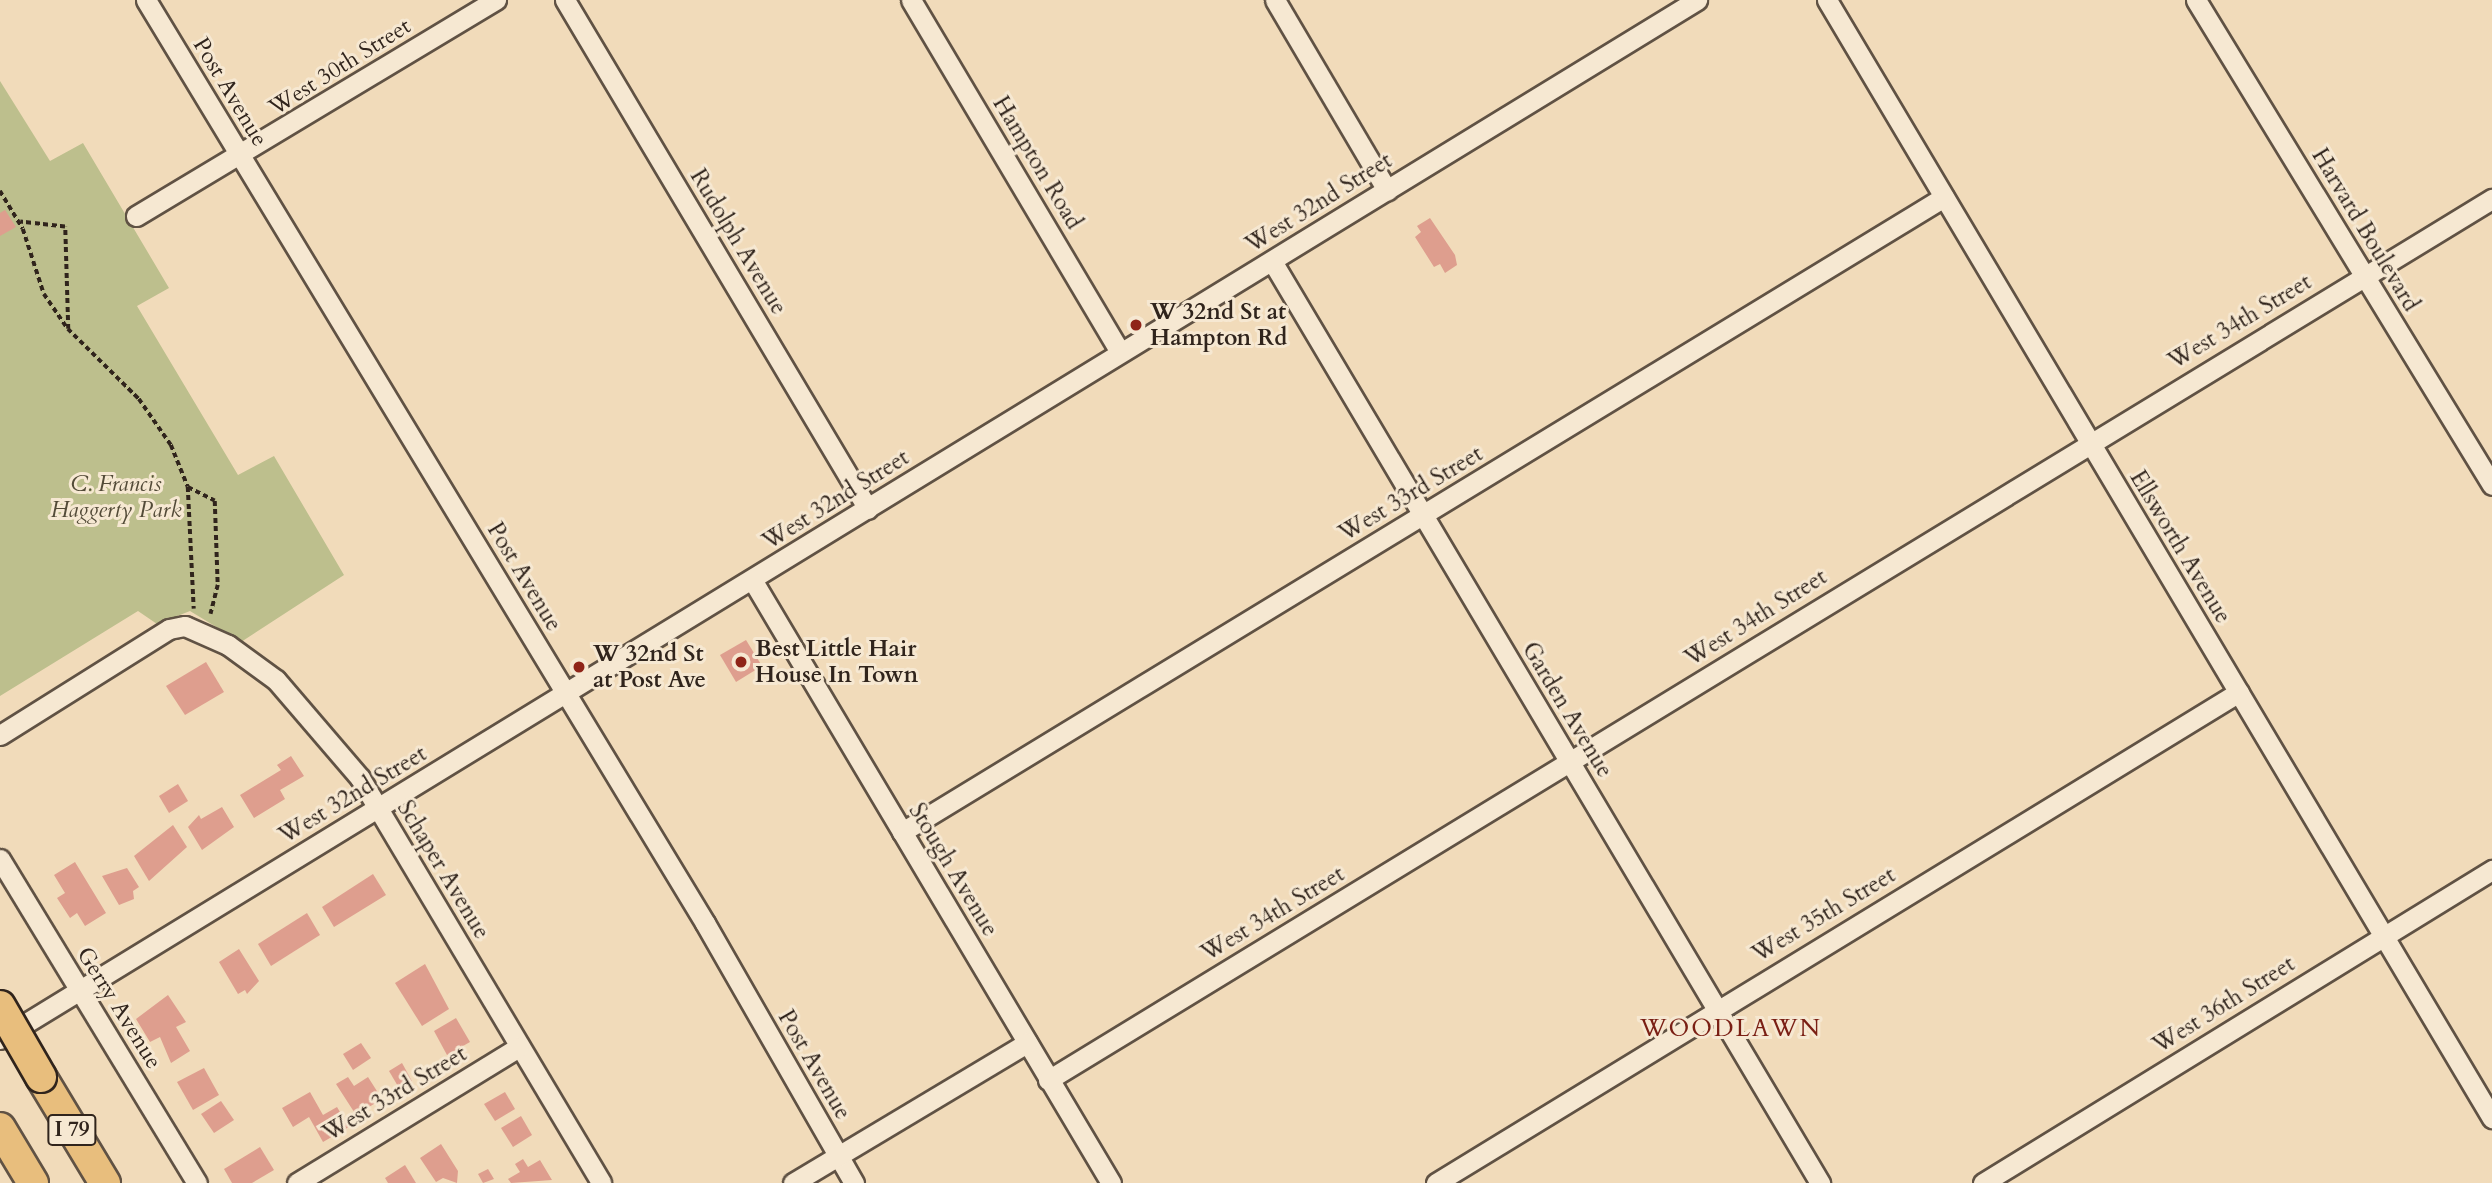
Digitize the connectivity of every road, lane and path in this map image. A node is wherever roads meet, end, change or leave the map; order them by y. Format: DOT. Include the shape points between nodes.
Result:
graph roads {
  1 [pos="146,0"];
  2 [pos="496,0"];
  3 [pos="565,0"];
  4 [pos="911,0"];
  5 [pos="1275,0"];
  6 [pos="1697,0"];
  7 [pos="1827,0"];
  8 [pos="2196,0"];
  9 [pos="240,157"];
  10 [pos="1387,190"];
  11 [pos="0,191"];
  12 [pos="1944,197"];
  13 [pos="2492,199"];
  14 [pos="136,216"];
  15 [pos="20,222"];
  16 [pos="1272,261"];
  17 [pos="2364,275"];
  18 [pos="68,329"];
  19 [pos="1121,352"];
  20 [pos="2087,443"];
  21 [pos="2492,485"];
  22 [pos="188,487"];
  23 [pos="869,509"];
  24 [pos="1422,516"];
  25 [pos="753,581"];
  26 [pos="211,614"];
  27 [pos="194,617"];
  28 [pos="2239,692"];
  29 [pos="567,696"];
  30 [pos="0,735"];
  31 [pos="1571,762"];
  32 [pos="377,808"];
  33 [pos="902,832"];
  34 [pos="0,859"];
  35 [pos="2492,870"];
  36 [pos="2384,936"];
  37 [pos="80,991"];
  38 [pos="0,1006"];
  39 [pos="1717,1008"];
  40 [pos="0,1039"];
  41 [pos="1027,1043"];
  42 [pos="519,1047"];
  43 [pos="1048,1080"];
  44 [pos="2492,1118"];
  45 [pos="0,1128"];
  46 [pos="837,1156"];
  47 [pos="33,1183"];
  48 [pos="105,1183"];
  49 [pos="197,1183"];
  50 [pos="297,1183"];
  51 [pos="601,1183"];
  52 [pos="793,1183"];
  53 [pos="853,1183"];
  54 [pos="1111,1183"];
  55 [pos="1436,1183"];
  56 [pos="1820,1183"];
  57 [pos="1983,1183"];
  1 -- 9 [label="street, Post Avenue"];
  2 -- 9 [label="street, West 30th Street"];
  3 -- 23 [label="street, Rudolph Avenue"];
  4 -- 19 [label="street, Hampton Road"];
  5 -- 10 [label="street"];
  6 -- 10 [label="street, West 32nd Street"];
  7 -- 12 [label="street, Ellsworth Avenue"];
  8 -- 17 [label="street, Harvard Boulevard"];
  9 -- 14 [label="street, West 30th Street"];
  9 -- 29 [label="street, Post Avenue"];
  10 -- 16 [label="street, West 32nd Street"];
  11 -- 15 [label="path"];
  12 -- 20 [label="street, Ellsworth Avenue"];
  12 -- 24 [label="street, West 33rd Street"];
  13 -- 17 [label="street, West 34th Street"];
  15 -- 18 [label="path" via="44,294"];
  15 -- 18 [label="path" via="65,227"];
  16 -- 19 [label="street, West 32nd Street"];
  16 -- 24 [label="street, Garden Avenue"];
  17 -- 20 [label="street, West 34th Street"];
  17 -- 21 [label="street, Harvard Boulevard"];
  18 -- 22 [label="path" via="139,398 171,445"];
  19 -- 23 [label="street, West 32nd Street"];
  20 -- 28 [label="street, Ellsworth Avenue"];
  20 -- 31 [label="street, West 34th Street"];
  22 -- 26 [label="path" via="215,501 218,585"];
  22 -- 27 [label="path"];
  23 -- 25 [label="street, West 32nd Street"];
  24 -- 31 [label="street, Garden Avenue"];
  24 -- 33 [label="street, West 33rd Street"];
  25 -- 29 [label="street, West 32nd Street"];
  25 -- 33 [label="street, Stough Avenue"];
  27 -- 30 [label="street"];
  27 -- 32 [label="street, Schaper Avenue" via="276,680 338,747"];
  28 -- 36 [label="street, Ellsworth Avenue"];
  28 -- 39 [label="street, West 35th Street"];
  29 -- 32 [label="street, West 32nd Street"];
  29 -- 46 [label="street, Post Avenue"];
  31 -- 39 [label="street, Garden Avenue"];
  31 -- 43 [label="street, West 34th Street"];
  32 -- 37 [label="street, West 32nd Street"];
  32 -- 42 [label="street, Schaper Avenue"];
  33 -- 41 [label="street, Stough Avenue"];
  34 -- 37 [label="street, Gerry Avenue"];
  35 -- 36 [label="street, West 36th Street"];
  36 -- 44 [label="street, Ellsworth Avenue"];
  36 -- 57 [label="street, West 36th Street"];
  37 -- 40 [label="street, West 32nd Street"];
  37 -- 49 [label="street, Gerry Avenue"];
  38 -- 48 [label="highway, I 79, bridge"];
  39 -- 55 [label="street, West 35th Street"];
  39 -- 56 [label="street, Garden Avenue"];
  41 -- 43 [label="street, Stough Avenue"];
  41 -- 46 [label="street"];
  42 -- 50 [label="street, West 33rd Street"];
  42 -- 51 [label="street, Schaper Avenue"];
  43 -- 54 [label="street, Stough Avenue"];
  45 -- 47 [label="highway, I 79"];
  46 -- 52 [label="street"];
  46 -- 53 [label="street, Post Avenue"];
}
